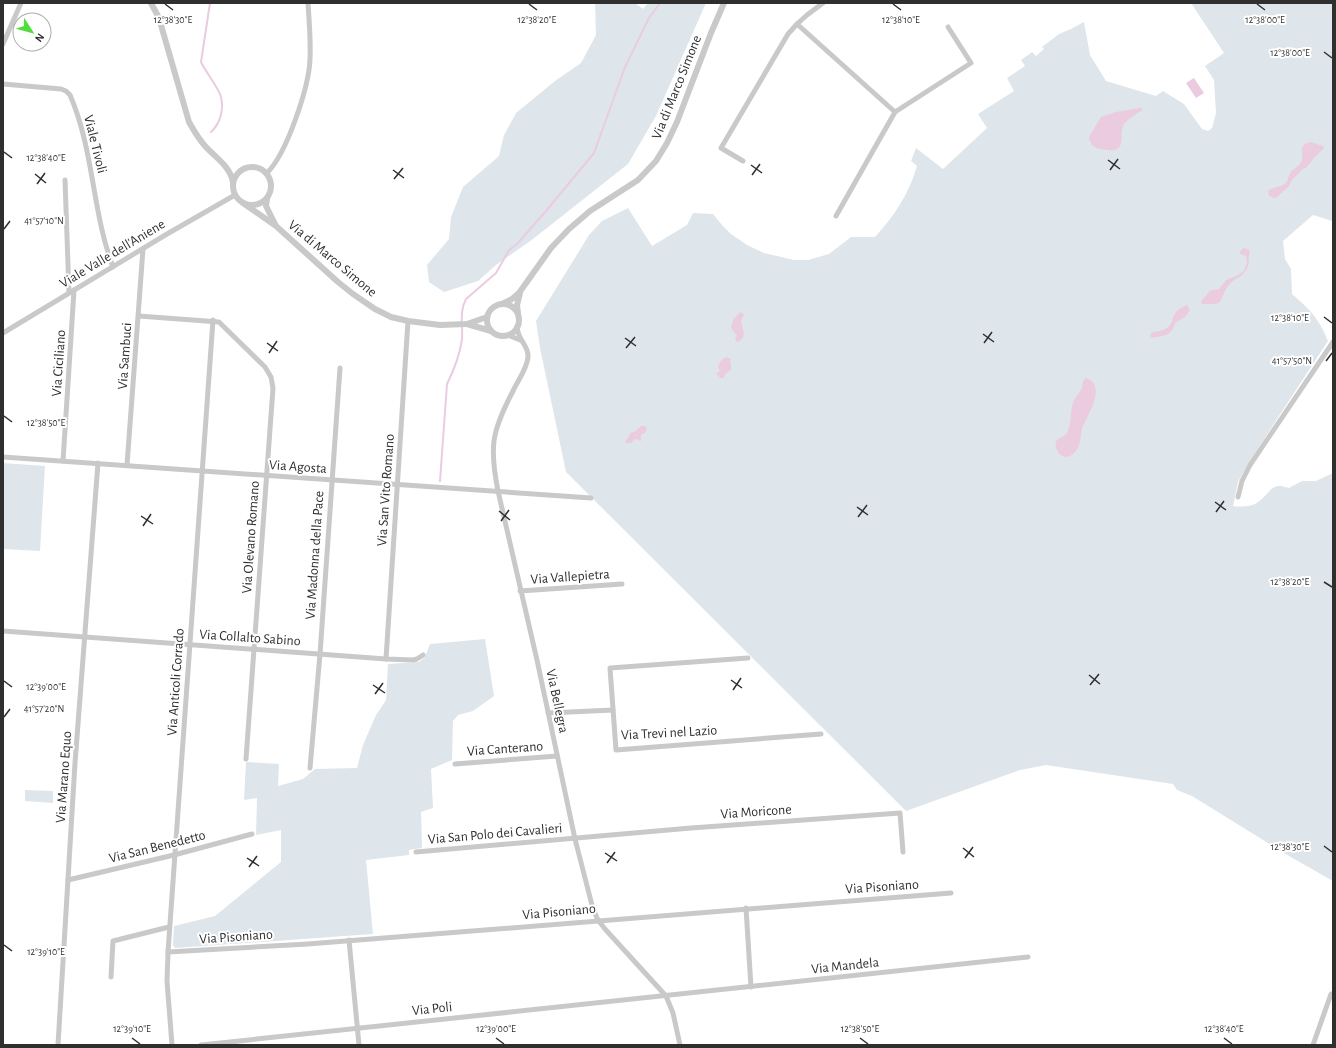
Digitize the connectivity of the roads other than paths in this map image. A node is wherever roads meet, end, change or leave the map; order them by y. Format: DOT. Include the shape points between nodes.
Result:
graph roads {
  1 [pos="21,3"];
  2 [pos="151,3"];
  3 [pos="308,3"];
  4 [pos="724,3"];
  5 [pos="823,3"];
  6 [pos="797,24"];
  7 [pos="948,27"];
  8 [pos="3,44"];
  9 [pos="3,84"];
  10 [pos="895,112"];
  11 [pos="743,161"];
  12 [pos="222,163"];
  13 [pos="245,168"];
  14 [pos="267,173"];
  15 [pos="65,180"];
  16 [pos="233,182"];
  17 [pos="235,195"];
  18 [pos="266,199"];
  19 [pos="243,203"];
  20 [pos="836,216"];
  21 [pos="276,226"];
  22 [pos="143,249"];
  23 [pos="113,267"];
  24 [pos="522,288"];
  25 [pos="74,290"];
  26 [pos="69,293"];
  27 [pos="502,304"];
  28 [pos="518,315"];
  29 [pos="139,316"];
  30 [pos="488,317"];
  31 [pos="213,320"];
  32 [pos="408,321"];
  33 [pos="467,324"];
  34 [pos="518,326"];
  35 [pos="492,331"];
  36 [pos="3,333"];
  37 [pos="508,335"];
  38 [pos="522,342"];
  39 [pos="1333,342"];
  40 [pos="340,368"];
  41 [pos="3,457"];
  42 [pos="63,461"];
  43 [pos="98,463"];
  44 [pos="128,465"];
  45 [pos="202,471"];
  46 [pos="266,475"];
  47 [pos="332,480"];
  48 [pos="398,485"];
  49 [pos="498,491"];
  50 [pos="592,498"];
  51 [pos="1238,498"];
  52 [pos="622,584"];
  53 [pos="520,591"];
  54 [pos="3,631"];
  55 [pos="86,637"];
  56 [pos="190,645"];
  57 [pos="254,650"];
  58 [pos="320,654"];
  59 [pos="423,655"];
  60 [pos="748,658"];
  61 [pos="386,659"];
  62 [pos="613,710"];
  63 [pos="548,713"];
  64 [pos="822,734"];
  65 [pos="557,756"];
  66 [pos="246,760"];
  67 [pos="454,764"];
  68 [pos="310,768"];
  69 [pos="252,834"];
  70 [pos="576,839"];
  71 [pos="416,852"];
  72 [pos="903,852"];
  73 [pos="174,855"];
  74 [pos="68,880"];
  75 [pos="952,893"];
  76 [pos="746,908"];
  77 [pos="598,920"];
  78 [pos="169,927"];
  79 [pos="349,940"];
  80 [pos="168,952"];
  81 [pos="1028,957"];
  82 [pos="111,977"];
  83 [pos="751,987"];
  84 [pos="1333,994"];
  85 [pos="666,996"];
  86 [pos="357,1028"];
  87 [pos="58,1045"];
  88 [pos="172,1045"];
  89 [pos="200,1045"];
  90 [pos="359,1045"];
  91 [pos="680,1045"];
  92 [pos="1313,1045"];
  1 -- 8 [label="street"];
  2 -- 12 [label="street" via="159,18 189,122 204,145"];
  3 -- 14 [label="street" via="311,50 308,79 280,157"];
  4 -- 24 [label="street, Via di Marco Simone" via="674,128 656,161 638,180 590,211 569,229 548,252"];
  5 -- 6 [label="street"];
  6 -- 10 [label="street"];
  6 -- 11 [label="street" via="788,34 721,148"];
  7 -- 10 [label="street" via="972,63"];
  9 -- 23 [label="street, Viale Tivoli" via="61,89 69,94 84,139 98,213"];
  10 -- 20 [label="street"];
  12 -- 13 [label="street" via="234,168"];
  12 -- 16 [label="street" via="228,169"];
  13 -- 14 [label="street" via="255,166"];
  13 -- 16 [label="street"];
  14 -- 18 [label="street" via="272,189"];
  15 -- 26 [label="street"];
  16 -- 17 [label="street"];
  17 -- 19 [label="street"];
  17 -- 22 [label="street, Viale Valle dell'Aniene"];
  18 -- 19 [label="street" via="256,205"];
  18 -- 21 [label="street, Via di Marco Simone" via="266,206"];
  19 -- 21 [label="street, Via di Marco Simone"];
  21 -- 32 [label="street, Via di Marco Simone" via="353,294 391,317"];
  22 -- 23 [label="street, Viale Valle dell'Aniene"];
  22 -- 29 [label="street, Via Sambuci"];
  23 -- 25 [label="street, Viale Valle dell'Aniene"];
  24 -- 27 [label="street, Via di Marco Simone"];
  24 -- 28 [label="street, Via di Marco Simone" via="518,299"];
  25 -- 26 [label="street, Viale Valle dell'Aniene"];
  25 -- 42 [label="street, Via Ciciliano"];
  26 -- 36 [label="street, Viale Valle dell'Aniene"];
  27 -- 28 [label="street" via="512,307"];
  27 -- 30 [label="street" via="493,308"];
  28 -- 34 [label="street"];
  29 -- 31 [label="street, Via Olevano Romano"];
  29 -- 44 [label="street, Via Sambuci"];
  30 -- 33 [label="street, Via di Marco Simone"];
  30 -- 35 [label="street"];
  31 -- 45 [label="street, Via Anticoli Corrado"];
  31 -- 46 [label="street, Via Olevano Romano" via="225,326 265,367 271,377 273,388"];
  32 -- 33 [label="street, Via di Marco Simone" via="440,325"];
  32 -- 48 [label="street, Via San Vito Romano"];
  33 -- 35 [label="street, Via di Marco Simone"];
  34 -- 37 [label="street"];
  34 -- 38 [label="street, Via Bellegra" via="518,335"];
  35 -- 37 [label="street" via="499,335"];
  37 -- 38 [label="street"];
  38 -- 49 [label="street, Via Bellegra" via="528,353 527,363 502,413 494,437 493,458"];
  39 -- 51 [label="street" via="1250,466 1242,481"];
  40 -- 47 [label="street, Via Madonna della Pace"];
  41 -- 42 [label="street, Via Agosta"];
  42 -- 43 [label="street, Via Agosta"];
  43 -- 44 [label="street, Via Agosta"];
  43 -- 55 [label="street, Via Marano Equo"];
  44 -- 45 [label="street, Via Agosta"];
  45 -- 46 [label="street, Via Agosta"];
  45 -- 56 [label="street, Via Anticoli Corrado"];
  46 -- 47 [label="street, Via Agosta"];
  46 -- 57 [label="street, Via Olevano Romano"];
  47 -- 48 [label="street, Via Agosta"];
  47 -- 58 [label="street, Via Madonna della Pace"];
  48 -- 49 [label="street, Via Agosta"];
  48 -- 61 [label="street, Via San Vito Romano"];
  49 -- 50 [label="street, Via Agosta"];
  49 -- 53 [label="street, Via Bellegra"];
  52 -- 53 [label="street, Via Vallepietra"];
  53 -- 63 [label="street, Via Bellegra"];
  54 -- 55 [label="street, Via Collalto Sabino"];
  55 -- 56 [label="street, Via Collalto Sabino"];
  55 -- 74 [label="street, Via Marano Equo"];
  56 -- 57 [label="street, Via Collalto Sabino"];
  56 -- 73 [label="street, Via Anticoli Corrado"];
  57 -- 58 [label="street, Via Collalto Sabino"];
  57 -- 66 [label="street, Via Olevano Romano"];
  58 -- 61 [label="street, Via Collalto Sabino"];
  58 -- 68 [label="street, Via Madonna della Pace"];
  59 -- 61 [label="street, Via Collalto Sabino" via="413,660"];
  60 -- 62 [label="street, Via Trevi nel Lazio" via="610,668"];
  62 -- 63 [label="street"];
  62 -- 64 [label="street, Via Trevi nel Lazio" via="616,750"];
  63 -- 65 [label="street, Via Bellegra"];
  65 -- 67 [label="street, Via Canterano"];
  65 -- 70 [label="street, Via Bellegra"];
  69 -- 73 [label="street, Via San Benedetto"];
  70 -- 71 [label="street, Via San Polo dei Cavalieri"];
  70 -- 72 [label="street, Via Moricone" via="900,813"];
  70 -- 77 [label="street, Via Bellegra"];
  73 -- 74 [label="street, Via San Benedetto"];
  73 -- 78 [label="street, Via Anticoli Corrado"];
  74 -- 87 [label="street, Via Marano Equo"];
  75 -- 76 [label="street, Via Pisoniano"];
  76 -- 77 [label="street, Via Pisoniano"];
  76 -- 83 [label="street"];
  77 -- 79 [label="street, Via Pisoniano"];
  77 -- 85 [label="street, Via Bellegra"];
  78 -- 80 [label="street, Via Anticoli Corrado"];
  78 -- 82 [label="street" via="113,941"];
  79 -- 80 [label="street, Via Pisoniano"];
  79 -- 86 [label="street"];
  80 -- 88 [label="street, Via Anticoli Corrado" via="167,981"];
  81 -- 83 [label="street, Via Mandela"];
  83 -- 85 [label="street, Via Mandela"];
  84 -- 92 [label="street"];
  85 -- 86 [label="street, Via Poli"];
  85 -- 91 [label="street, Via Bellegra" via="674,1013"];
  86 -- 89 [label="street, Via Poli"];
  86 -- 90 [label="street"];
}
